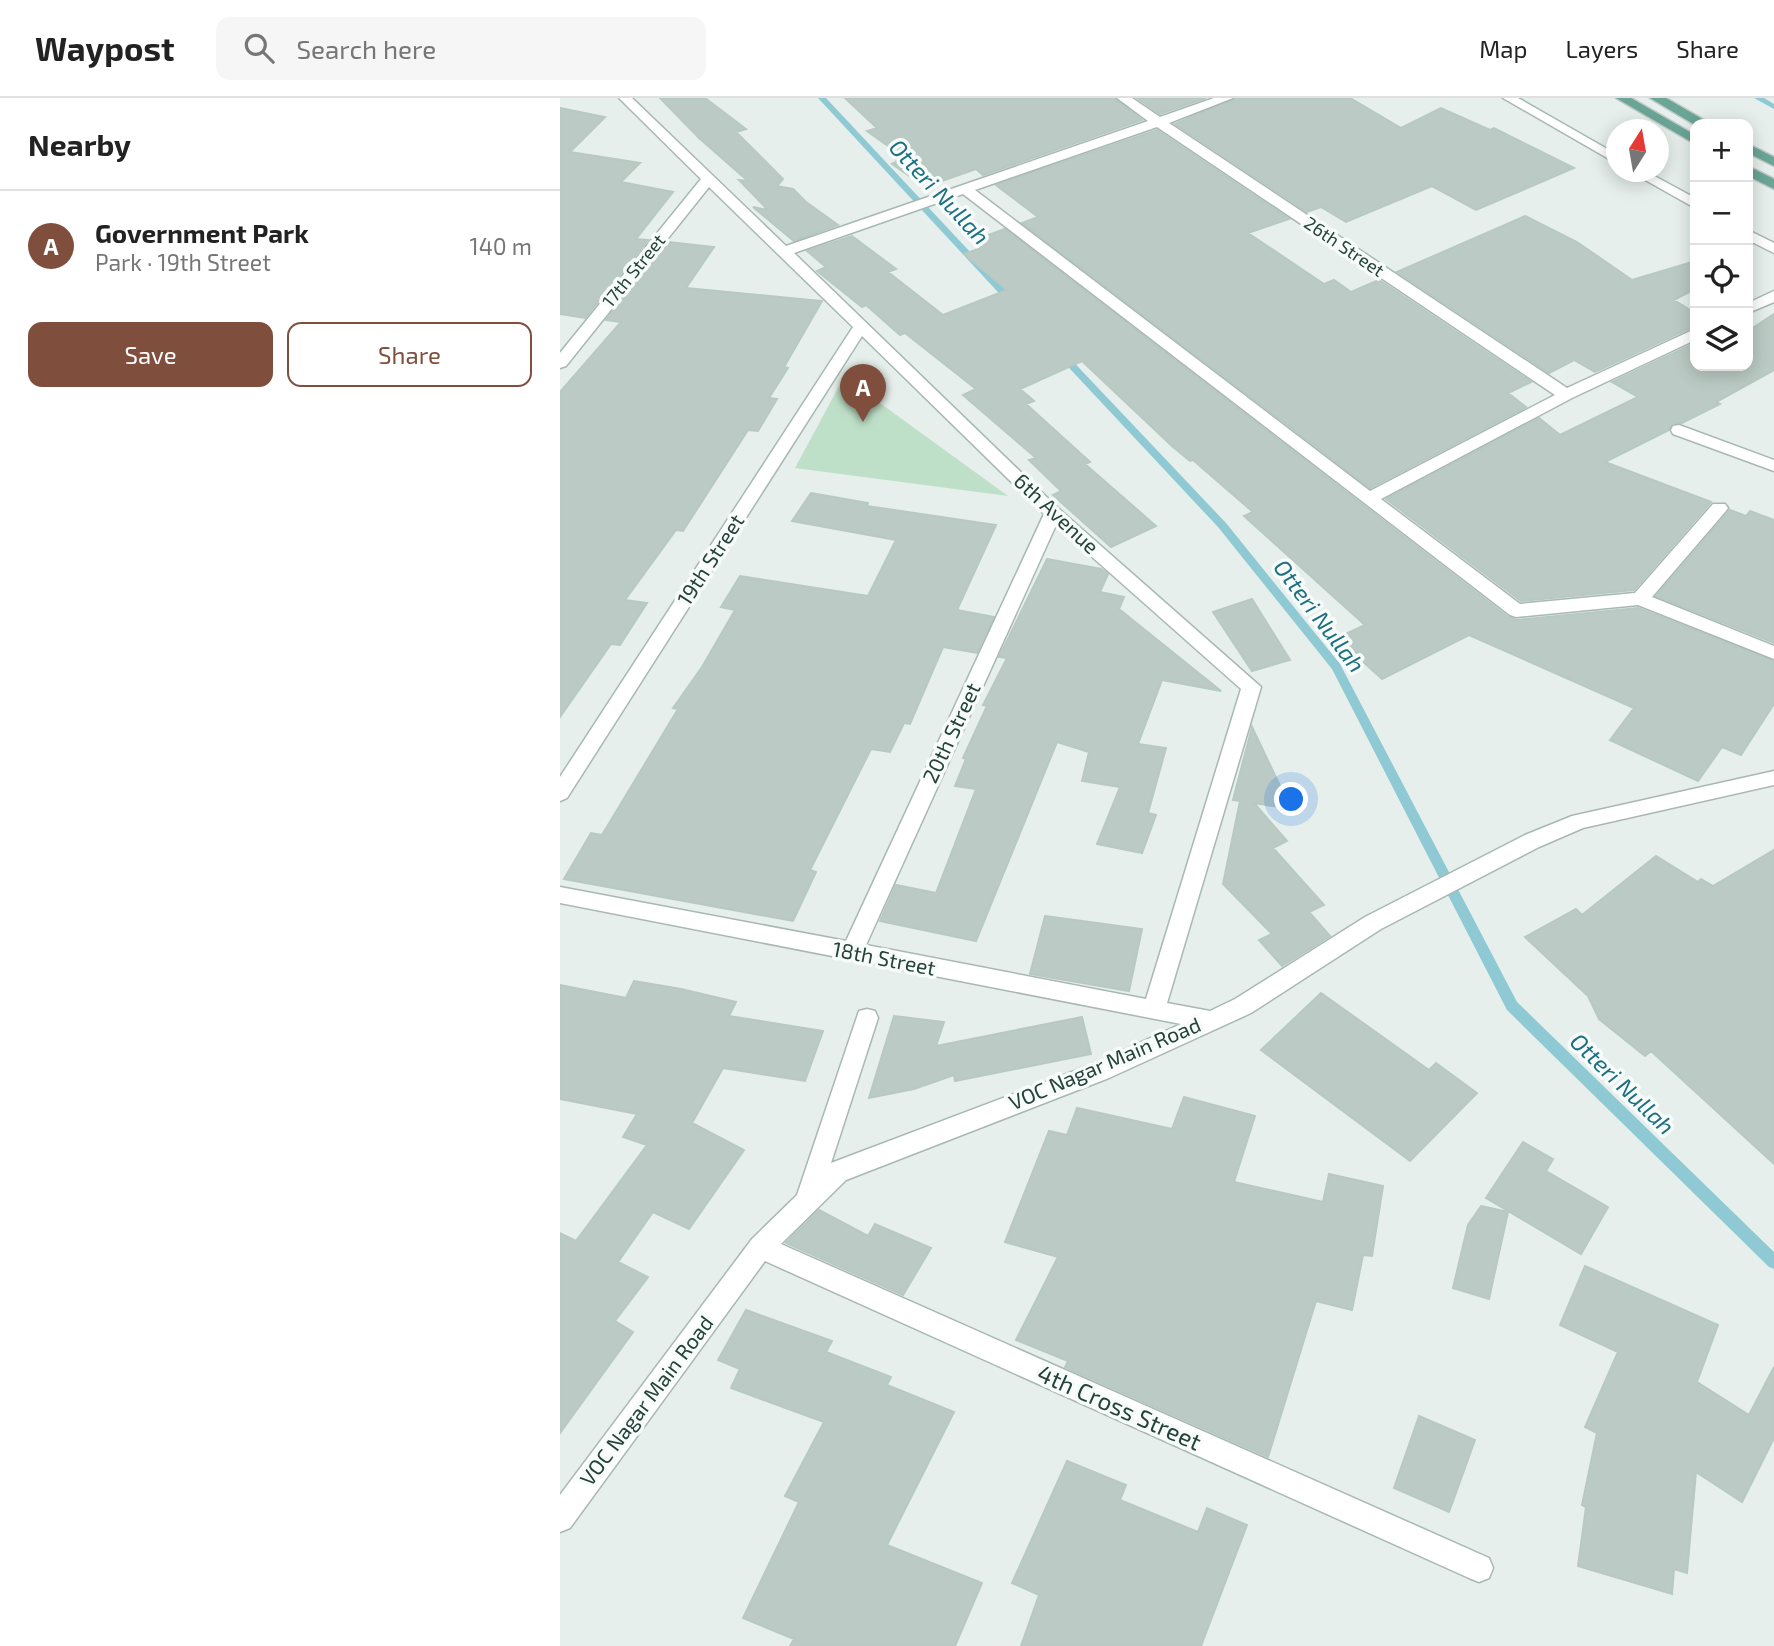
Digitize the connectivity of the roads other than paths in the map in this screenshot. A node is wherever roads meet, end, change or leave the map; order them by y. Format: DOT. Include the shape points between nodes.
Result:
graph roads {
  1 [pos="625,98"];
  2 [pos="1123,98"];
  3 [pos="1227,98"];
  4 [pos="1509,98"];
  5 [pos="1622,98"];
  6 [pos="1656,98"];
  7 [pos="1695,119"];
  8 [pos="1158,122"];
  9 [pos="1690,137"];
  10 [pos="1753,151"];
  11 [pos="1606,153"];
  12 [pos="1774,162"];
  13 [pos="1753,173"];
  14 [pos="708,179"];
  15 [pos="1656,182"];
  16 [pos="1774,185"];
  17 [pos="965,189"];
  18 [pos="1690,201"];
  19 [pos="1753,237"];
  20 [pos="1774,249"];
  21 [pos="783,251"];
  22 [pos="1774,296"];
  23 [pos="1750,308"];
  24 [pos="862,326"];
  25 [pos="1690,336"];
  26 [pos="560,363"];
  27 [pos="1566,395"];
  28 [pos="1679,430"];
  29 [pos="1774,466"];
  30 [pos="1368,498"];
  31 [pos="1719,508"];
  32 [pos="1053,513"];
  33 [pos="1640,599"];
  34 [pos="1774,653"];
  35 [pos="1774,778"];
  36 [pos="560,793"];
  37 [pos="560,895"];
  38 [pos="852,953"];
  39 [pos="1154,1010"];
  40 [pos="867,1018"];
  41 [pos="1209,1020"];
  42 [pos="807,1201"];
  43 [pos="761,1247"];
  44 [pos="560,1518"];
  45 [pos="1479,1568"];
  1 -- 14 [label="street, 6th Avenue"];
  2 -- 8 [label="street, 26th Street"];
  3 -- 8 [label="street"];
  4 -- 11 [label="street"];
  5 -- 9 [label="main road"];
  6 -- 7 [label="main road"];
  8 -- 17 [label="street"];
  8 -- 27 [label="street, 26th Street"];
  10 -- 12 [label="main road"];
  13 -- 16 [label="main road"];
  14 -- 21 [label="street, 6th Avenue"];
  14 -- 26 [label="street, 17th Street"];
  15 -- 18 [label="street"];
  17 -- 21 [label="street"];
  17 -- 30 [label="street"];
  19 -- 20 [label="street"];
  21 -- 24 [label="street, 6th Avenue"];
  22 -- 23 [label="street"];
  24 -- 32 [label="street, 6th Avenue"];
  24 -- 36 [label="street, 19th Street"];
  25 -- 27 [label="street"];
  27 -- 30 [label="street"];
  28 -- 29 [label="street"];
  30 -- 33 [label="street" via="1516,611"];
  31 -- 33 [label="street"];
  32 -- 38 [label="street, 20th Street"];
  32 -- 39 [label="street, 6th Avenue" via="1251,687"];
  33 -- 34 [label="street"];
  35 -- 41 [label="street, VOC Nagar Main Road" via="1579,821 1532,841 1373,923 1243,1006"];
  37 -- 38 [label="street, 18th Street"];
  38 -- 39 [label="street, 18th Street"];
  39 -- 41 [label="street, 18th Street"];
  40 -- 42 [label="street"];
  41 -- 42 [label="street, VOC Nagar Main Road" via="1101,1071 836,1172"];
  42 -- 43 [label="street, VOC Nagar Main Road"];
  43 -- 44 [label="street, VOC Nagar Main Road"];
  43 -- 45 [label="street, 4th Cross Street"];
}
